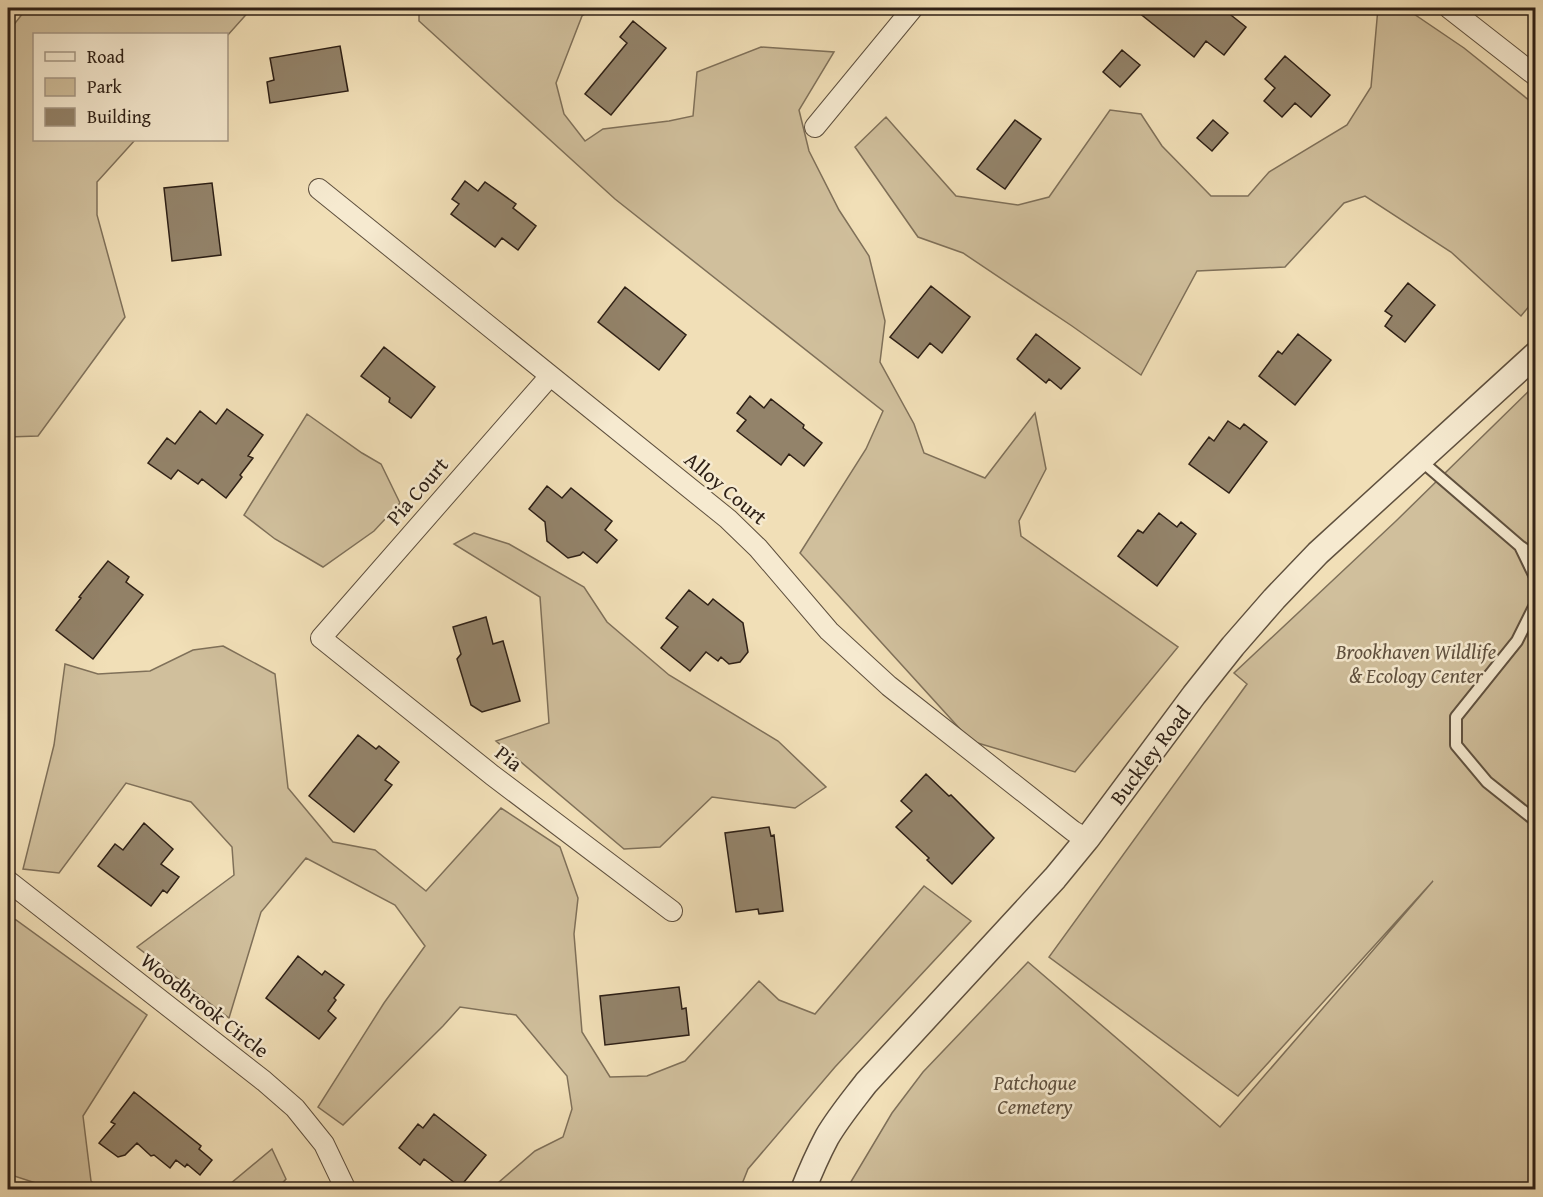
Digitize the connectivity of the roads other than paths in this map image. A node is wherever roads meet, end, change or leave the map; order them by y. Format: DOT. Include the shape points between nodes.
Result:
graph roads {
  1 [pos="913,8"];
  2 [pos="1449,8"];
  3 [pos="1536,76"];
  4 [pos="815,128"];
  5 [pos="319,189"];
  6 [pos="1536,354"];
  7 [pos="550,376"];
  8 [pos="1419,459"];
  9 [pos="1520,546"];
  10 [pos="1536,557"];
  11 [pos="1536,579"];
  12 [pos="1536,603"];
  13 [pos="321,638"];
  14 [pos="1536,821"];
  15 [pos="1087,839"];
  16 [pos="8,881"];
  17 [pos="672,911"];
  18 [pos="346,1190"];
  19 [pos="803,1190"];
  1 -- 4 [label="street"];
  2 -- 3 [label="street"];
  5 -- 7 [label="street, Alloy Court"];
  6 -- 8 [label="street, Buckley Road"];
  7 -- 13 [label="street, Pia Court"];
  7 -- 15 [label="street, Alloy Court" via="728,519 829,631 889,686"];
  8 -- 9 [label="lane"];
  8 -- 15 [label="street, Buckley Road" via="1274,599 1194,695"];
  9 -- 10 [label="lane"];
  9 -- 11 [label="lane"];
  12 -- 14 [label="lane" via="1517,641 1456,717 1456,745 1487,782"];
  13 -- 17 [label="street, Pia" via="492,775"];
  15 -- 19 [label="street, Buckley Road" via="866,1083 828,1136"];
  16 -- 18 [label="street, Woodbrook Circle" via="294,1108 324,1144"];
}
